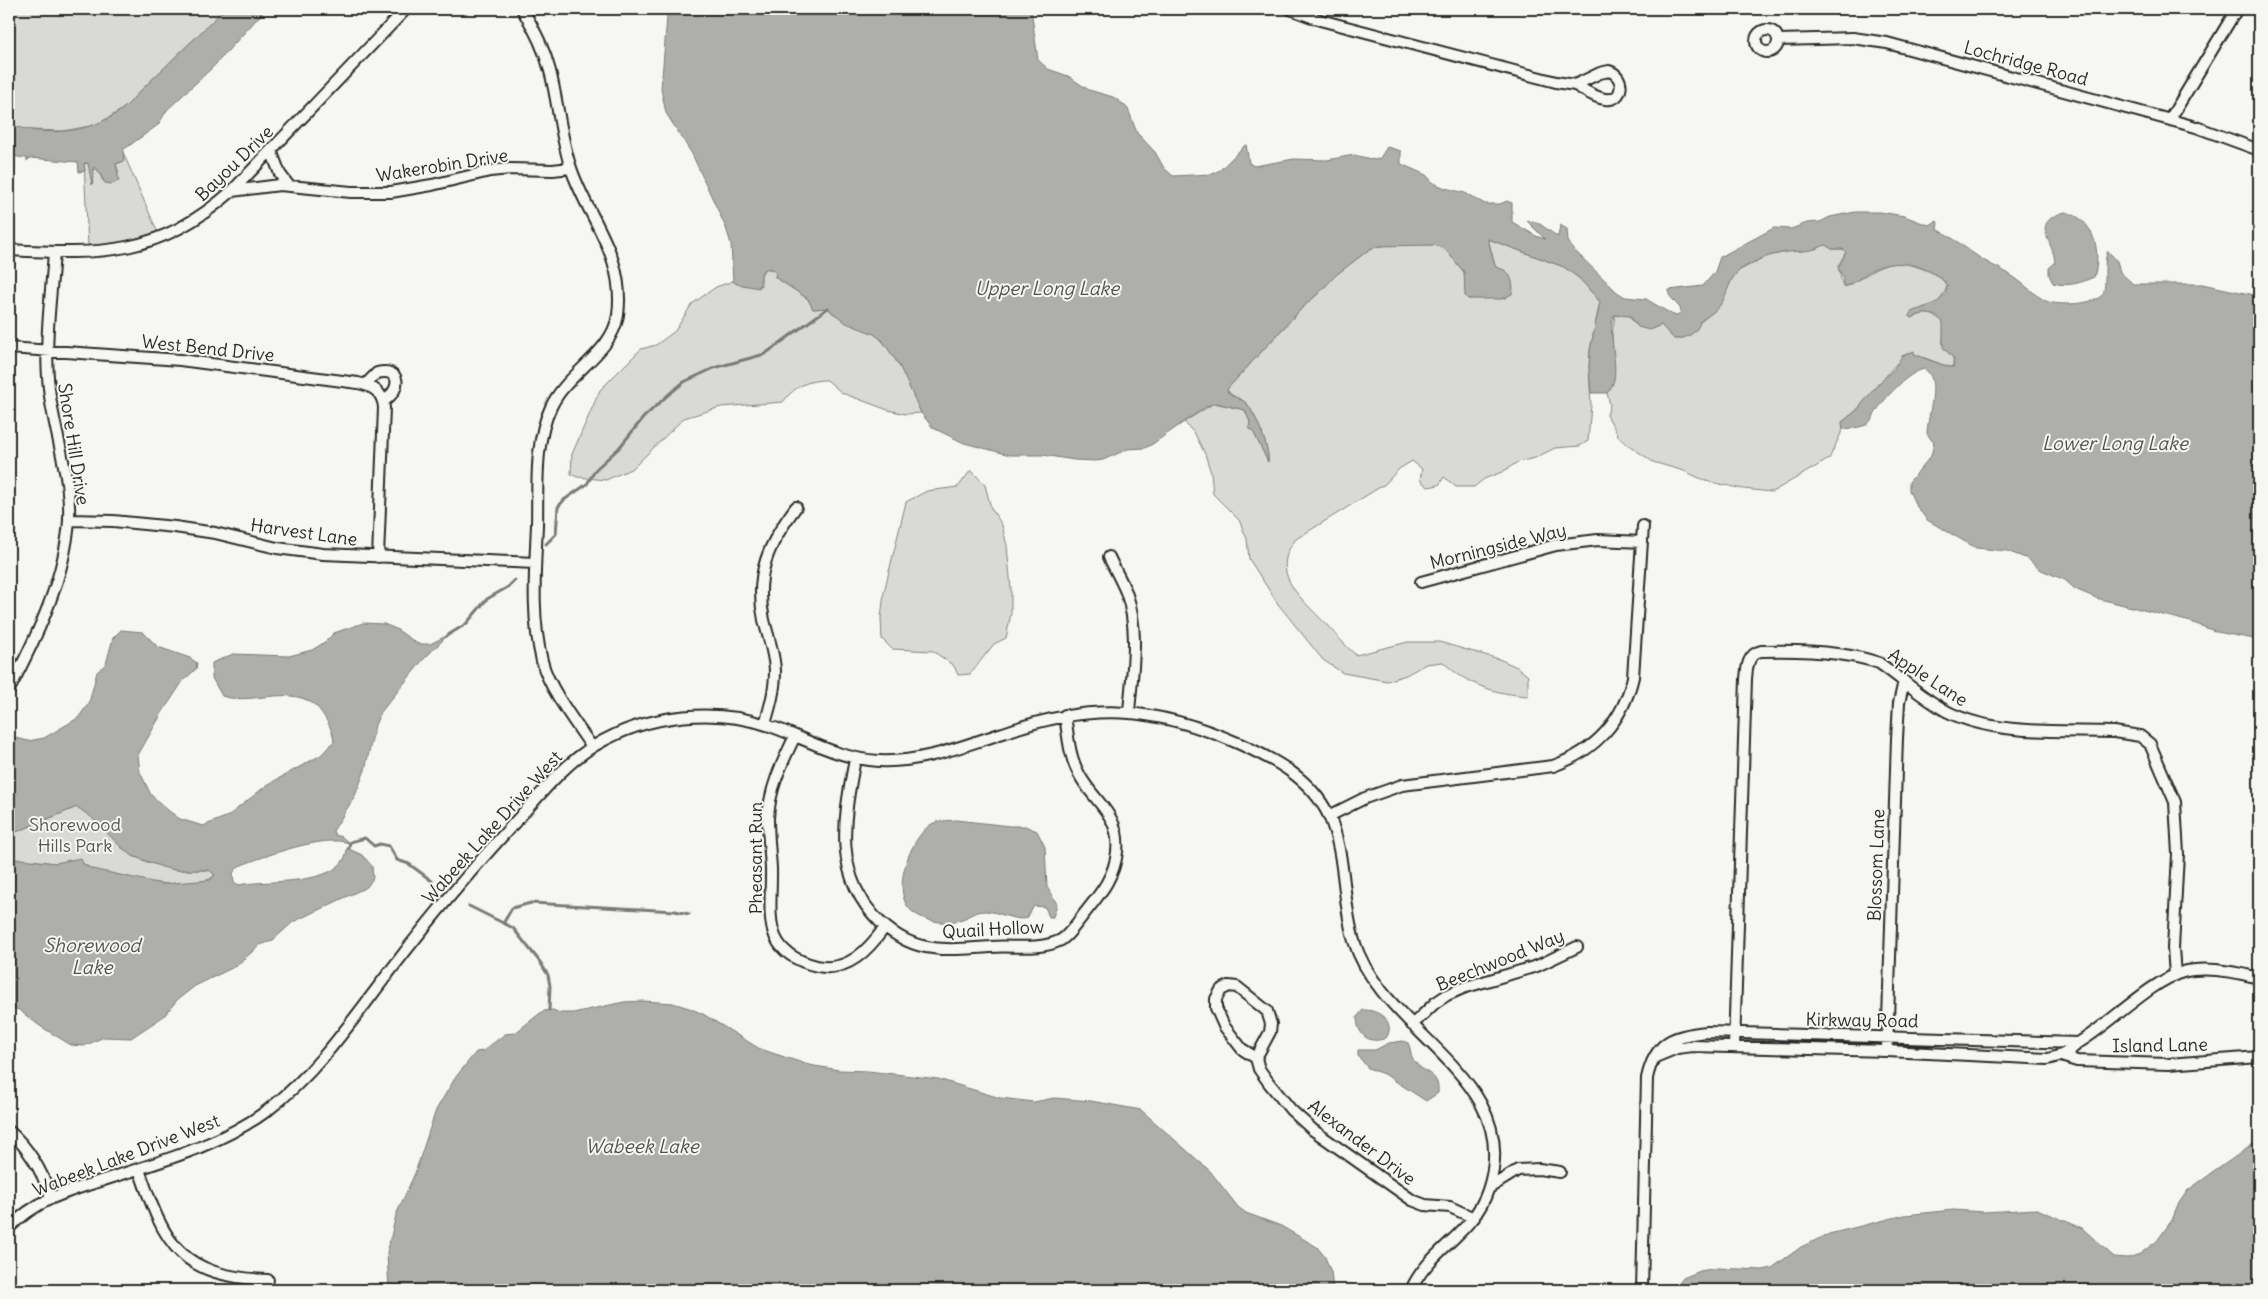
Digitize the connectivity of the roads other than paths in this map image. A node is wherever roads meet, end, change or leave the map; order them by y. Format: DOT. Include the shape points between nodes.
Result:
graph roads {
  1 [pos="406,9"];
  2 [pos="522,9"];
  3 [pos="1290,9"];
  4 [pos="2237,9"];
  5 [pos="1779,40"];
  6 [pos="1575,85"];
  7 [pos="2170,119"];
  8 [pos="271,150"];
  9 [pos="2259,150"];
  10 [pos="570,168"];
  11 [pos="289,186"];
  12 [pos="232,191"];
  13 [pos="9,250"];
  14 [pos="54,252"];
  15 [pos="9,348"];
  16 [pos="47,351"];
  17 [pos="366,384"];
  18 [pos="384,401"];
  19 [pos="796,508"];
  20 [pos="69,520"];
  21 [pos="1643,526"];
  22 [pos="1642,542"];
  23 [pos="378,557"];
  24 [pos="1108,557"];
  25 [pos="535,563"];
  26 [pos="1421,582"];
  27 [pos="1904,681"];
  28 [pos="9,690"];
  29 [pos="1129,712"];
  30 [pos="1065,715"];
  31 [pos="765,724"];
  32 [pos="795,736"];
  33 [pos="592,747"];
  34 [pos="855,758"];
  35 [pos="1328,816"];
  36 [pos="886,927"];
  37 [pos="1577,947"];
  38 [pos="2175,975"];
  39 [pos="2259,978"];
  40 [pos="1412,1025"];
  41 [pos="1736,1034"];
  42 [pos="1887,1036"];
  43 [pos="2078,1043"];
  44 [pos="1734,1047"];
  45 [pos="1886,1051"];
  46 [pos="2061,1056"];
  47 [pos="1655,1057"];
  48 [pos="2259,1057"];
  49 [pos="1256,1058"];
  50 [pos="9,1131"];
  51 [pos="140,1169"];
  52 [pos="1560,1172"];
  53 [pos="1489,1188"];
  54 [pos="51,1198"];
  55 [pos="1474,1218"];
  56 [pos="9,1228"];
  57 [pos="268,1280"];
  58 [pos="1411,1290"];
  59 [pos="1642,1290"];
  1 -- 8 [label="street, Bayou Drive"];
  2 -- 10 [label="street" via="545,54"];
  3 -- 6 [label="street" via="1329,22"];
  4 -- 7 [label="street"];
  5 -- 7 [label="street, Lochridge Road" via="1853,38 1887,43"];
  7 -- 9 [label="street, Lochridge Road"];
  8 -- 11 [label="street" via="280,174"];
  8 -- 12 [label="street, Bayou Drive"];
  10 -- 11 [label="street, Wakerobin Drive" via="490,171 391,192"];
  10 -- 25 [label="street" via="612,257 619,303 608,340 565,384 546,420 540,449"];
  11 -- 12 [label="street, Wakerobin Drive"];
  12 -- 14 [label="street, Bayou Drive" via="192,223 153,241 90,253"];
  13 -- 14 [label="street, Bayou Drive"];
  14 -- 16 [label="street, Shore Hill Drive"];
  15 -- 16 [label="street, West Bend Drive"];
  16 -- 17 [label="street, West Bend Drive" via="180,360"];
  16 -- 20 [label="street, Shore Hill Drive" via="50,397"];
  17 -- 18 [label="street" via="380,393"];
  17 -- 18 [label="street" via="377,373 392,376 397,388"];
  18 -- 23 [label="street"];
  19 -- 31 [label="street" via="772,541 762,579 763,613 775,670 774,693"];
  20 -- 23 [label="street, Harvest Lane" via="175,527 302,551"];
  20 -- 28 [label="street, Shore Hill Drive" via="52,595"];
  21 -- 22 [label="street"];
  22 -- 26 [label="street, Morningside Way" via="1598,540 1556,545"];
  22 -- 35 [label="street" via="1630,688 1615,721 1591,747 1573,758 1541,769 1402,785"];
  23 -- 25 [label="street, Harvest Lane"];
  24 -- 29 [label="street" via="1126,592 1132,618 1134,651"];
  25 -- 33 [label="street" via="534,620 542,663 564,708"];
  27 -- 38 [label="street, Apple Lane" via="1946,711 1980,724 2001,728 2131,733 2146,739 2170,788 2177,814"];
  27 -- 41 [label="street, Apple Lane" via="1879,663 1849,656 1762,651 1756,652 1749,660"];
  27 -- 42 [label="street, Blossom Lane" via="1897,738"];
  29 -- 30 [label="street, Wabeek Lake Drive West"];
  29 -- 35 [label="street, Wabeek Lake Drive West" via="1196,726 1271,758 1305,783"];
  30 -- 34 [label="street, Wabeek Lake Drive West" via="1033,722 930,756 897,761"];
  30 -- 36 [label="street, Quail Hollow" via="1071,753 1078,772 1088,790 1110,814 1117,842 1116,860 1109,881 1076,924 1061,939 1040,946 946,950 918,945"];
  31 -- 32 [label="street, Wabeek Lake Drive West"];
  31 -- 33 [label="street, Wabeek Lake Drive West" via="717,716 677,717 644,724"];
  32 -- 34 [label="street, Wabeek Lake Drive West" via="833,753"];
  32 -- 36 [label="street, Pheasant Run" via="778,773 769,808 769,907 773,932 793,956 830,967 852,961 862,954"];
  33 -- 51 [label="street, Wabeek Lake Drive West" via="551,782 449,895 330,1049 285,1096 232,1132 195,1150"];
  34 -- 36 [label="street, Quail Hollow" via="845,819 847,866 860,898"];
  35 -- 40 [label="street, Wabeek Lake Drive West" via="1356,947 1379,989"];
  37 -- 40 [label="street, Beechwood Way" via="1537,966 1463,988 1435,1003"];
  38 -- 39 [label="street" via="2202,970"];
  38 -- 43 [label="street"];
  40 -- 53 [label="street, Wabeek Lake Drive West" via="1468,1082 1485,1108 1494,1159"];
  41 -- 42 [label="street, Kirkway Road"];
  41 -- 44 [label="street, Apple Lane"];
  41 -- 47 [label="street, Kirkway Road" via="1707,1032 1674,1038 1664,1044"];
  42 -- 43 [label="street, Kirkway Road"];
  42 -- 45 [label="street, Blossom Lane"];
  43 -- 46 [label="street"];
  44 -- 45 [label="street, Kirkway Road"];
  44 -- 47 [label="street, Kirkway Road" via="1677,1048"];
  45 -- 46 [label="street, Kirkway Road" via="2048,1059"];
  46 -- 48 [label="street, Island Lane" via="2076,1061 2168,1064"];
  47 -- 59 [label="street, Kirkway Road" via="1647,1078"];
  49 -- 49 [label="street, Alexander Drive" via="1270,1032 1267,1012 1243,990 1229,986 1221,990 1216,1008 1224,1026 1242,1049"];
  49 -- 55 [label="street, Alexander Drive" via="1264,1076 1291,1110 1313,1130 1412,1200 1450,1207"];
  50 -- 54 [label="street" via="32,1156"];
  51 -- 54 [label="street, Wabeek Lake Drive West"];
  51 -- 57 [label="street" via="161,1227 182,1254 223,1276"];
  52 -- 53 [label="street" via="1527,1169 1512,1173"];
  53 -- 55 [label="street"];
  54 -- 56 [label="street, Wabeek Lake Drive West" via="27,1211"];
  55 -- 58 [label="street" via="1431,1259"];
}
